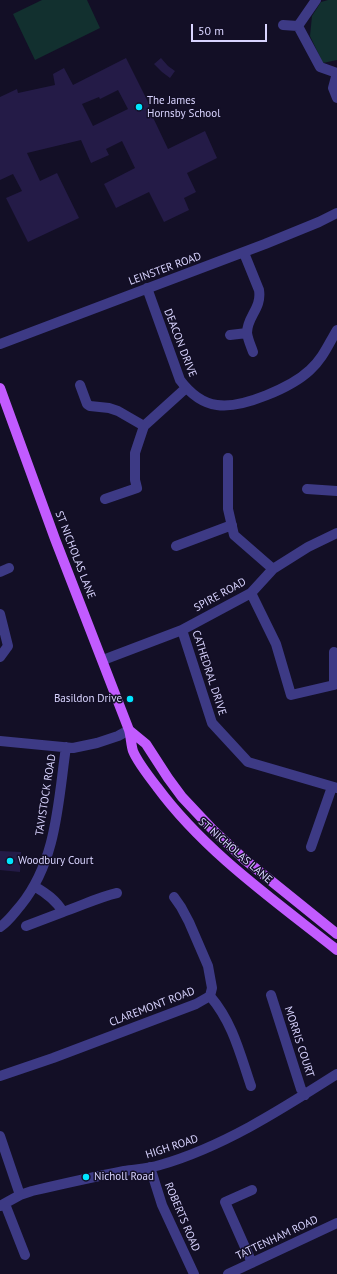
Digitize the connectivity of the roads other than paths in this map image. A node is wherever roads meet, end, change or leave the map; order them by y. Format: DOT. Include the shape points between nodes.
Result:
graph roads {
  1 [pos="316,0"];
  2 [pos="283,25"];
  3 [pos="298,26"];
  4 [pos="337,73"];
  5 [pos="337,98"];
  6 [pos="337,213"];
  7 [pos="244,253"];
  8 [pos="147,288"];
  9 [pos="337,330"];
  10 [pos="248,333"];
  11 [pos="230,335"];
  12 [pos="0,344"];
  13 [pos="333,349"];
  14 [pos="253,352"];
  15 [pos="80,384"];
  16 [pos="0,388"];
  17 [pos="186,388"];
  18 [pos="144,426"];
  19 [pos="228,458"];
  20 [pos="307,489"];
  21 [pos="337,490"];
  22 [pos="105,499"];
  23 [pos="232,525"];
  24 [pos="337,532"];
  25 [pos="176,546"];
  26 [pos="273,569"];
  27 [pos="251,593"];
  28 [pos="0,614"];
  29 [pos="182,630"];
  30 [pos="334,652"];
  31 [pos="0,656"];
  32 [pos="103,660"];
  33 [pos="129,730"];
  34 [pos="0,741"];
  35 [pos="66,747"];
  36 [pos="334,788"];
  37 [pos="311,847"];
  38 [pos="34,886"];
  39 [pos="117,893"];
  40 [pos="174,897"];
  41 [pos="64,912"];
  42 [pos="26,926"];
  43 [pos="0,927"];
  44 [pos="337,934"];
  45 [pos="337,950"];
  46 [pos="271,995"];
  47 [pos="210,996"];
  48 [pos="337,1074"];
  49 [pos="0,1076"];
  50 [pos="251,1086"];
  51 [pos="305,1095"];
  52 [pos="0,1136"];
  53 [pos="150,1167"];
  54 [pos="252,1190"];
  55 [pos="20,1195"];
  56 [pos="2,1205"];
  57 [pos="337,1223"];
  58 [pos="25,1255"];
  59 [pos="252,1263"];
  60 [pos="194,1274"];
  61 [pos="228,1274"];
  1 -- 3 [label="street"];
  2 -- 3 [label="street"];
  3 -- 4 [label="street" via="320,67"];
  4 -- 5 [label="street" via="333,88"];
  6 -- 7 [label="street, LEINSTER ROAD"];
  7 -- 8 [label="street, LEINSTER ROAD"];
  7 -- 10 [label="street" via="260,295 248,326"];
  8 -- 12 [label="street, LEINSTER ROAD"];
  8 -- 17 [label="street, DEACON DRIVE" via="180,380"];
  9 -- 13 [label="street, DEACON DRIVE"];
  10 -- 11 [label="street"];
  10 -- 14 [label="street"];
  13 -- 17 [label="street, DEACON DRIVE" via="289,386 262,397 228,406 216,405 195,396"];
  15 -- 18 [label="street" via="90,406 118,411"];
  16 -- 32 [label="main road, ST NICHOLAS LANE" via="55,539"];
  17 -- 18 [label="street"];
  18 -- 22 [label="street" via="135,453 137,488"];
  19 -- 23 [label="street" via="228,509"];
  20 -- 21 [label="street"];
  23 -- 25 [label="street"];
  23 -- 26 [label="street" via="234,535"];
  24 -- 26 [label="street, SPIRE ROAD"];
  26 -- 27 [label="street, SPIRE ROAD"];
  27 -- 29 [label="street, SPIRE ROAD"];
  27 -- 30 [label="street" via="276,644 291,695 334,685"];
  28 -- 31 [label="street" via="8,646"];
  29 -- 32 [label="street, SPIRE ROAD"];
  29 -- 36 [label="street, CATHEDRAL DRIVE" via="212,723 248,762"];
  32 -- 33 [label="main road, ST NICHOLAS LANE"];
  33 -- 35 [label="street" via="98,743"];
  33 -- 44 [label="main road, ST NICHOLAS LANE" via="146,744 182,797 213,830 244,859"];
  33 -- 45 [label="main road, ST NICHOLAS LANE" via="134,752 149,777 188,824 219,856"];
  34 -- 35 [label="street"];
  35 -- 38 [label="street, TAVISTOCK ROAD" via="52,840"];
  36 -- 37 [label="street"];
  38 -- 41 [label="street" via="50,896"];
  38 -- 43 [label="street, TAVISTOCK ROAD" via="7,923"];
  39 -- 41 [label="street"];
  40 -- 47 [label="street, CLAREMONT ROAD" via="189,922 208,966 212,988"];
  41 -- 42 [label="street"];
  46 -- 51 [label="street, MORRIS COURT"];
  47 -- 49 [label="street, CLAREMONT ROAD" via="196,1004"];
  47 -- 50 [label="street" via="232,1029"];
  48 -- 51 [label="street, HIGH ROAD"];
  51 -- 53 [label="street, HIGH ROAD" via="202,1150"];
  52 -- 55 [label="street"];
  53 -- 55 [label="street, HIGH ROAD"];
  53 -- 60 [label="street, ROBERTS ROAD" via="162,1205"];
  54 -- 59 [label="street" via="225,1202"];
  55 -- 56 [label="street, HIGH ROAD"];
  56 -- 58 [label="street"];
  57 -- 59 [label="street, TATTENHAM ROAD"];
  59 -- 61 [label="street, TATTENHAM ROAD"];
}
